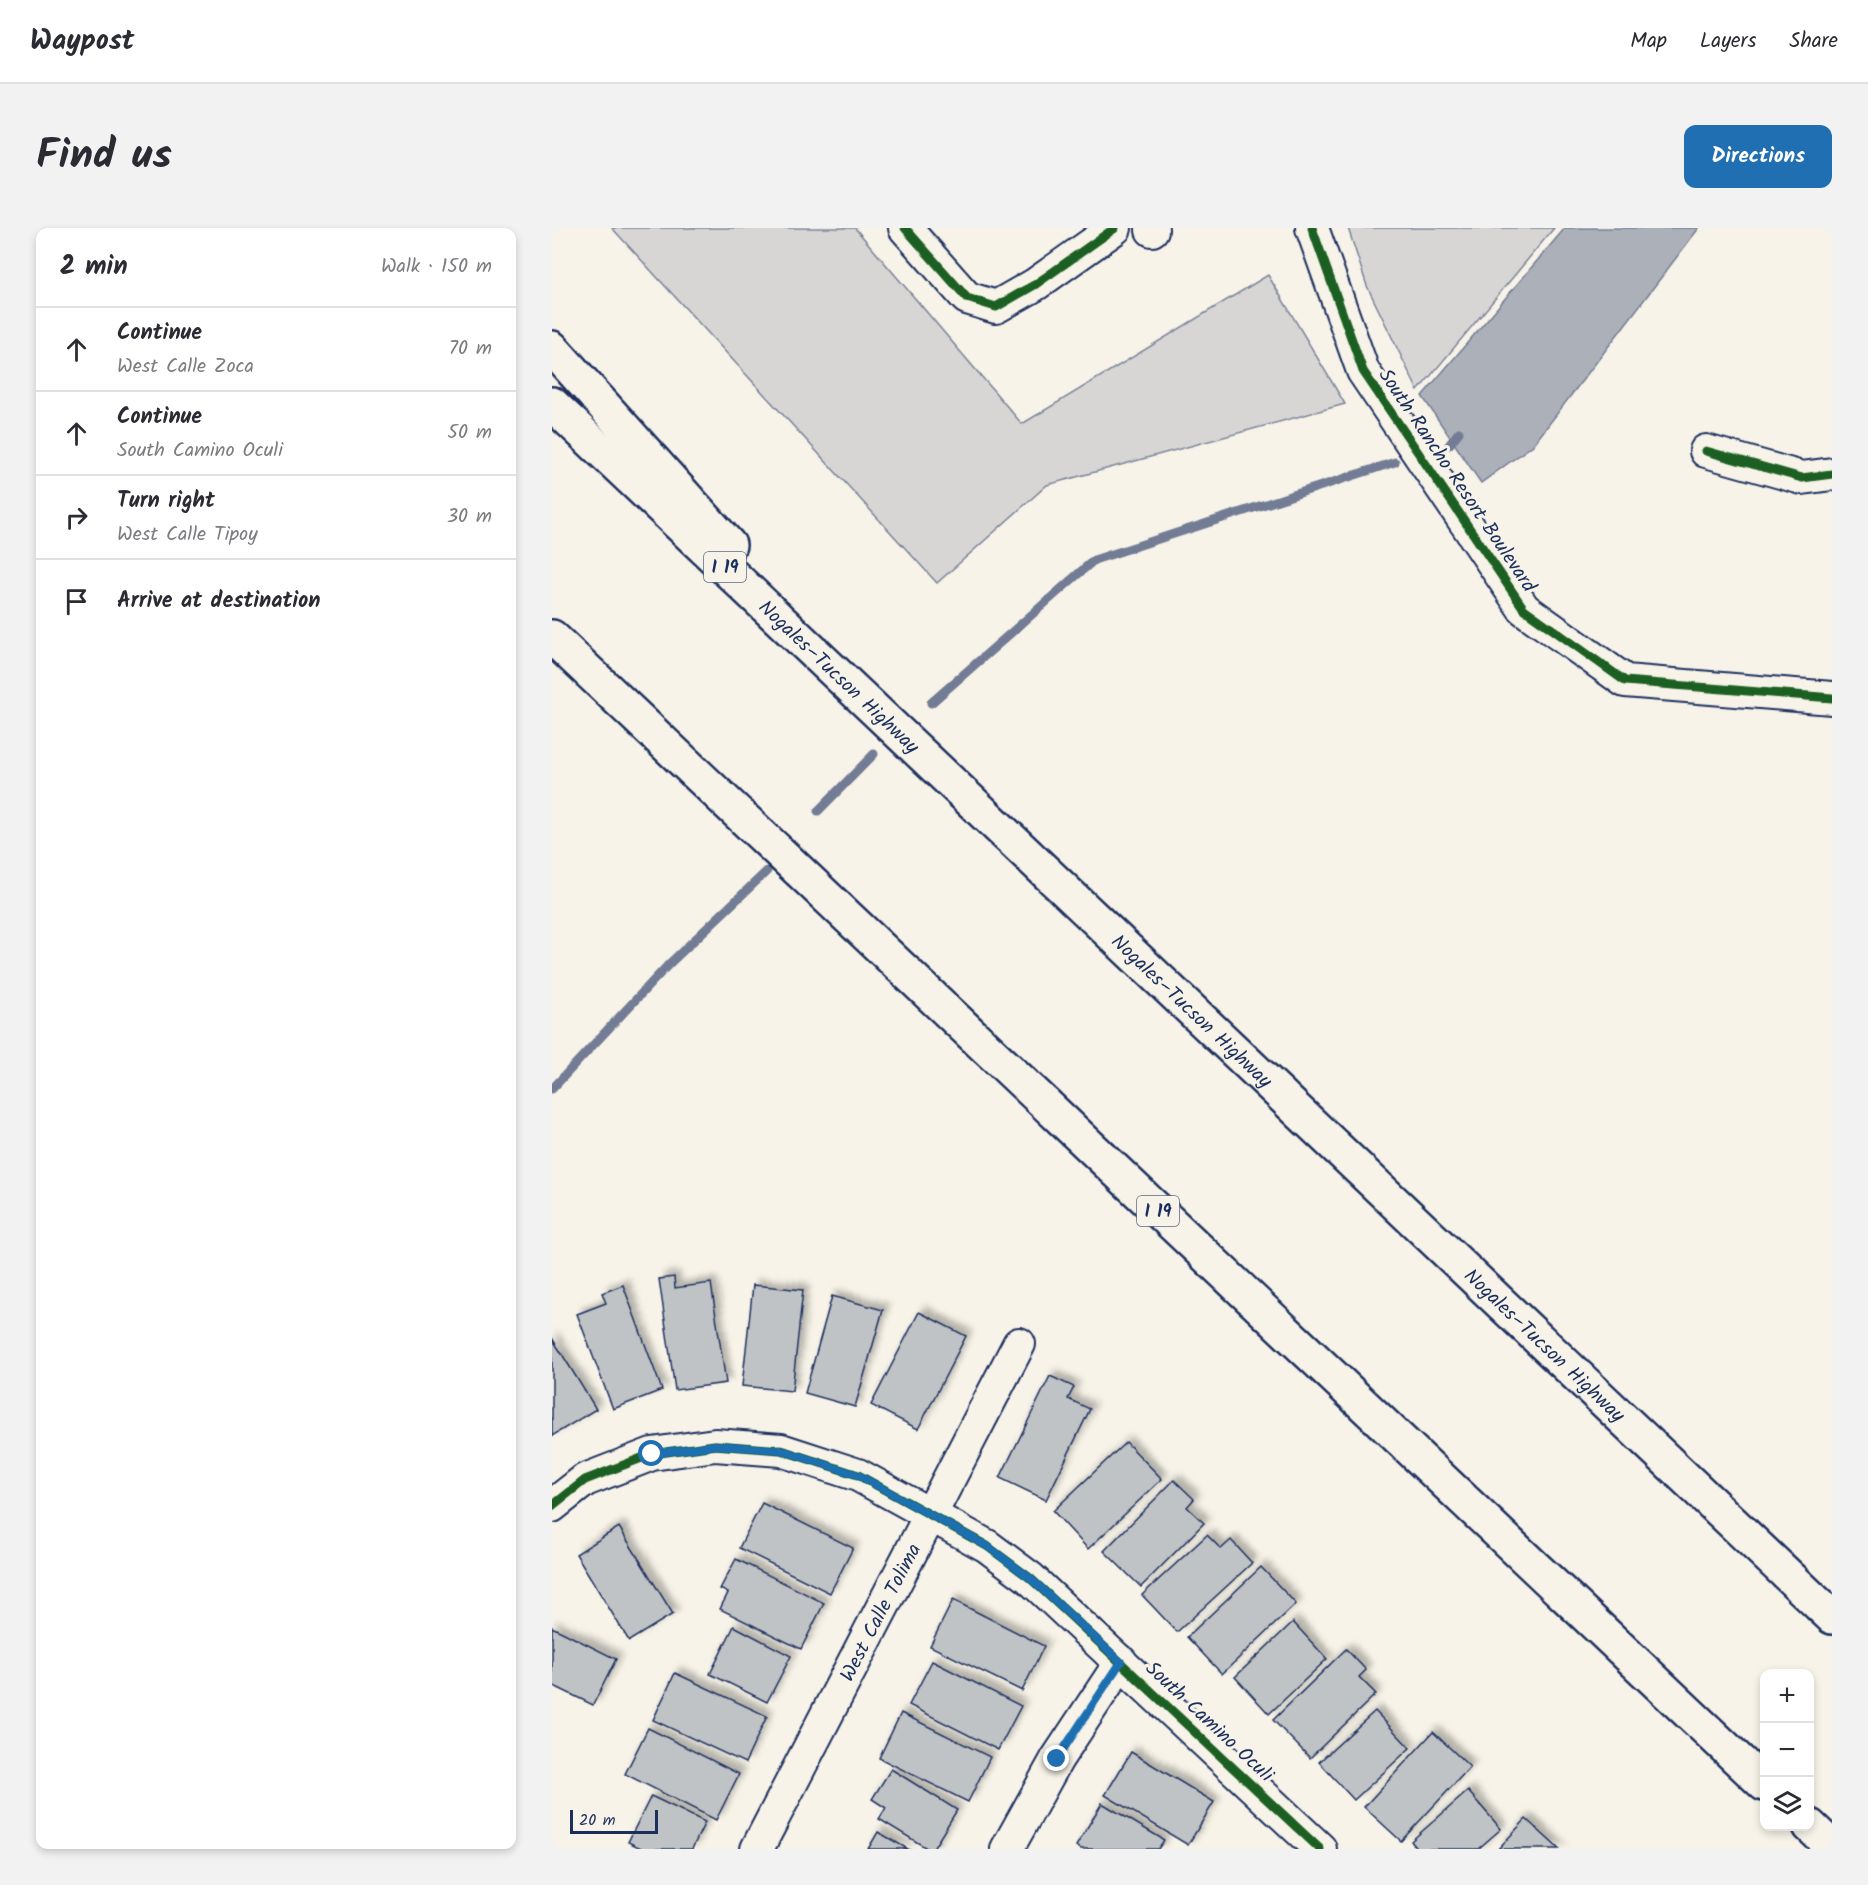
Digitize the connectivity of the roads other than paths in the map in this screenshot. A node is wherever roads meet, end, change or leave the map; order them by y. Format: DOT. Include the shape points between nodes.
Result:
graph roads {
  1 [pos="905,228"];
  2 [pos="1115,228"];
  3 [pos="1312,228"];
  4 [pos="552,348"];
  5 [pos="552,404"];
  6 [pos="1706,451"];
  7 [pos="1832,474"];
  8 [pos="552,637"];
  9 [pos="1832,698"];
  10 [pos="897,731"];
  11 [pos="1019,1344"];
  12 [pos="552,1506"];
  13 [pos="930,1515"];
  14 [pos="1832,1617"];
  15 [pos="1121,1662"];
  16 [pos="1760,1780"];
  17 [pos="1814,1831"];
  18 [pos="1832,1848"];
  19 [pos="757,1849"];
  20 [pos="1007,1849"];
  21 [pos="1320,1849"];
  1 -- 2 [label="street" via="967,298 996,307"];
  3 -- 9 [label="street, South Rancho Resort Boulevard" via="1363,371 1524,609 1625,681"];
  4 -- 10 [label="highway"];
  5 -- 10 [label="highway, Nogales–Tucson Highway / I 19"];
  6 -- 7 [label="street" via="1802,478"];
  8 -- 16 [label="highway, I 19"];
  10 -- 14 [label="highway, Nogales–Tucson Highway / I 19"];
  11 -- 13 [label="street, West Calle Tolima"];
  12 -- 13 [label="street, South Camino Oculi" via="585,1480 652,1454 715,1445 781,1450 858,1475"];
  13 -- 15 [label="street, South Camino Oculi" via="987,1546 1030,1578"];
  13 -- 19 [label="street, West Calle Tolima"];
  15 -- 20 [label="street" via="1057,1759"];
  15 -- 21 [label="street, South Camino Oculi"];
  17 -- 18 [label="highway"];
}
